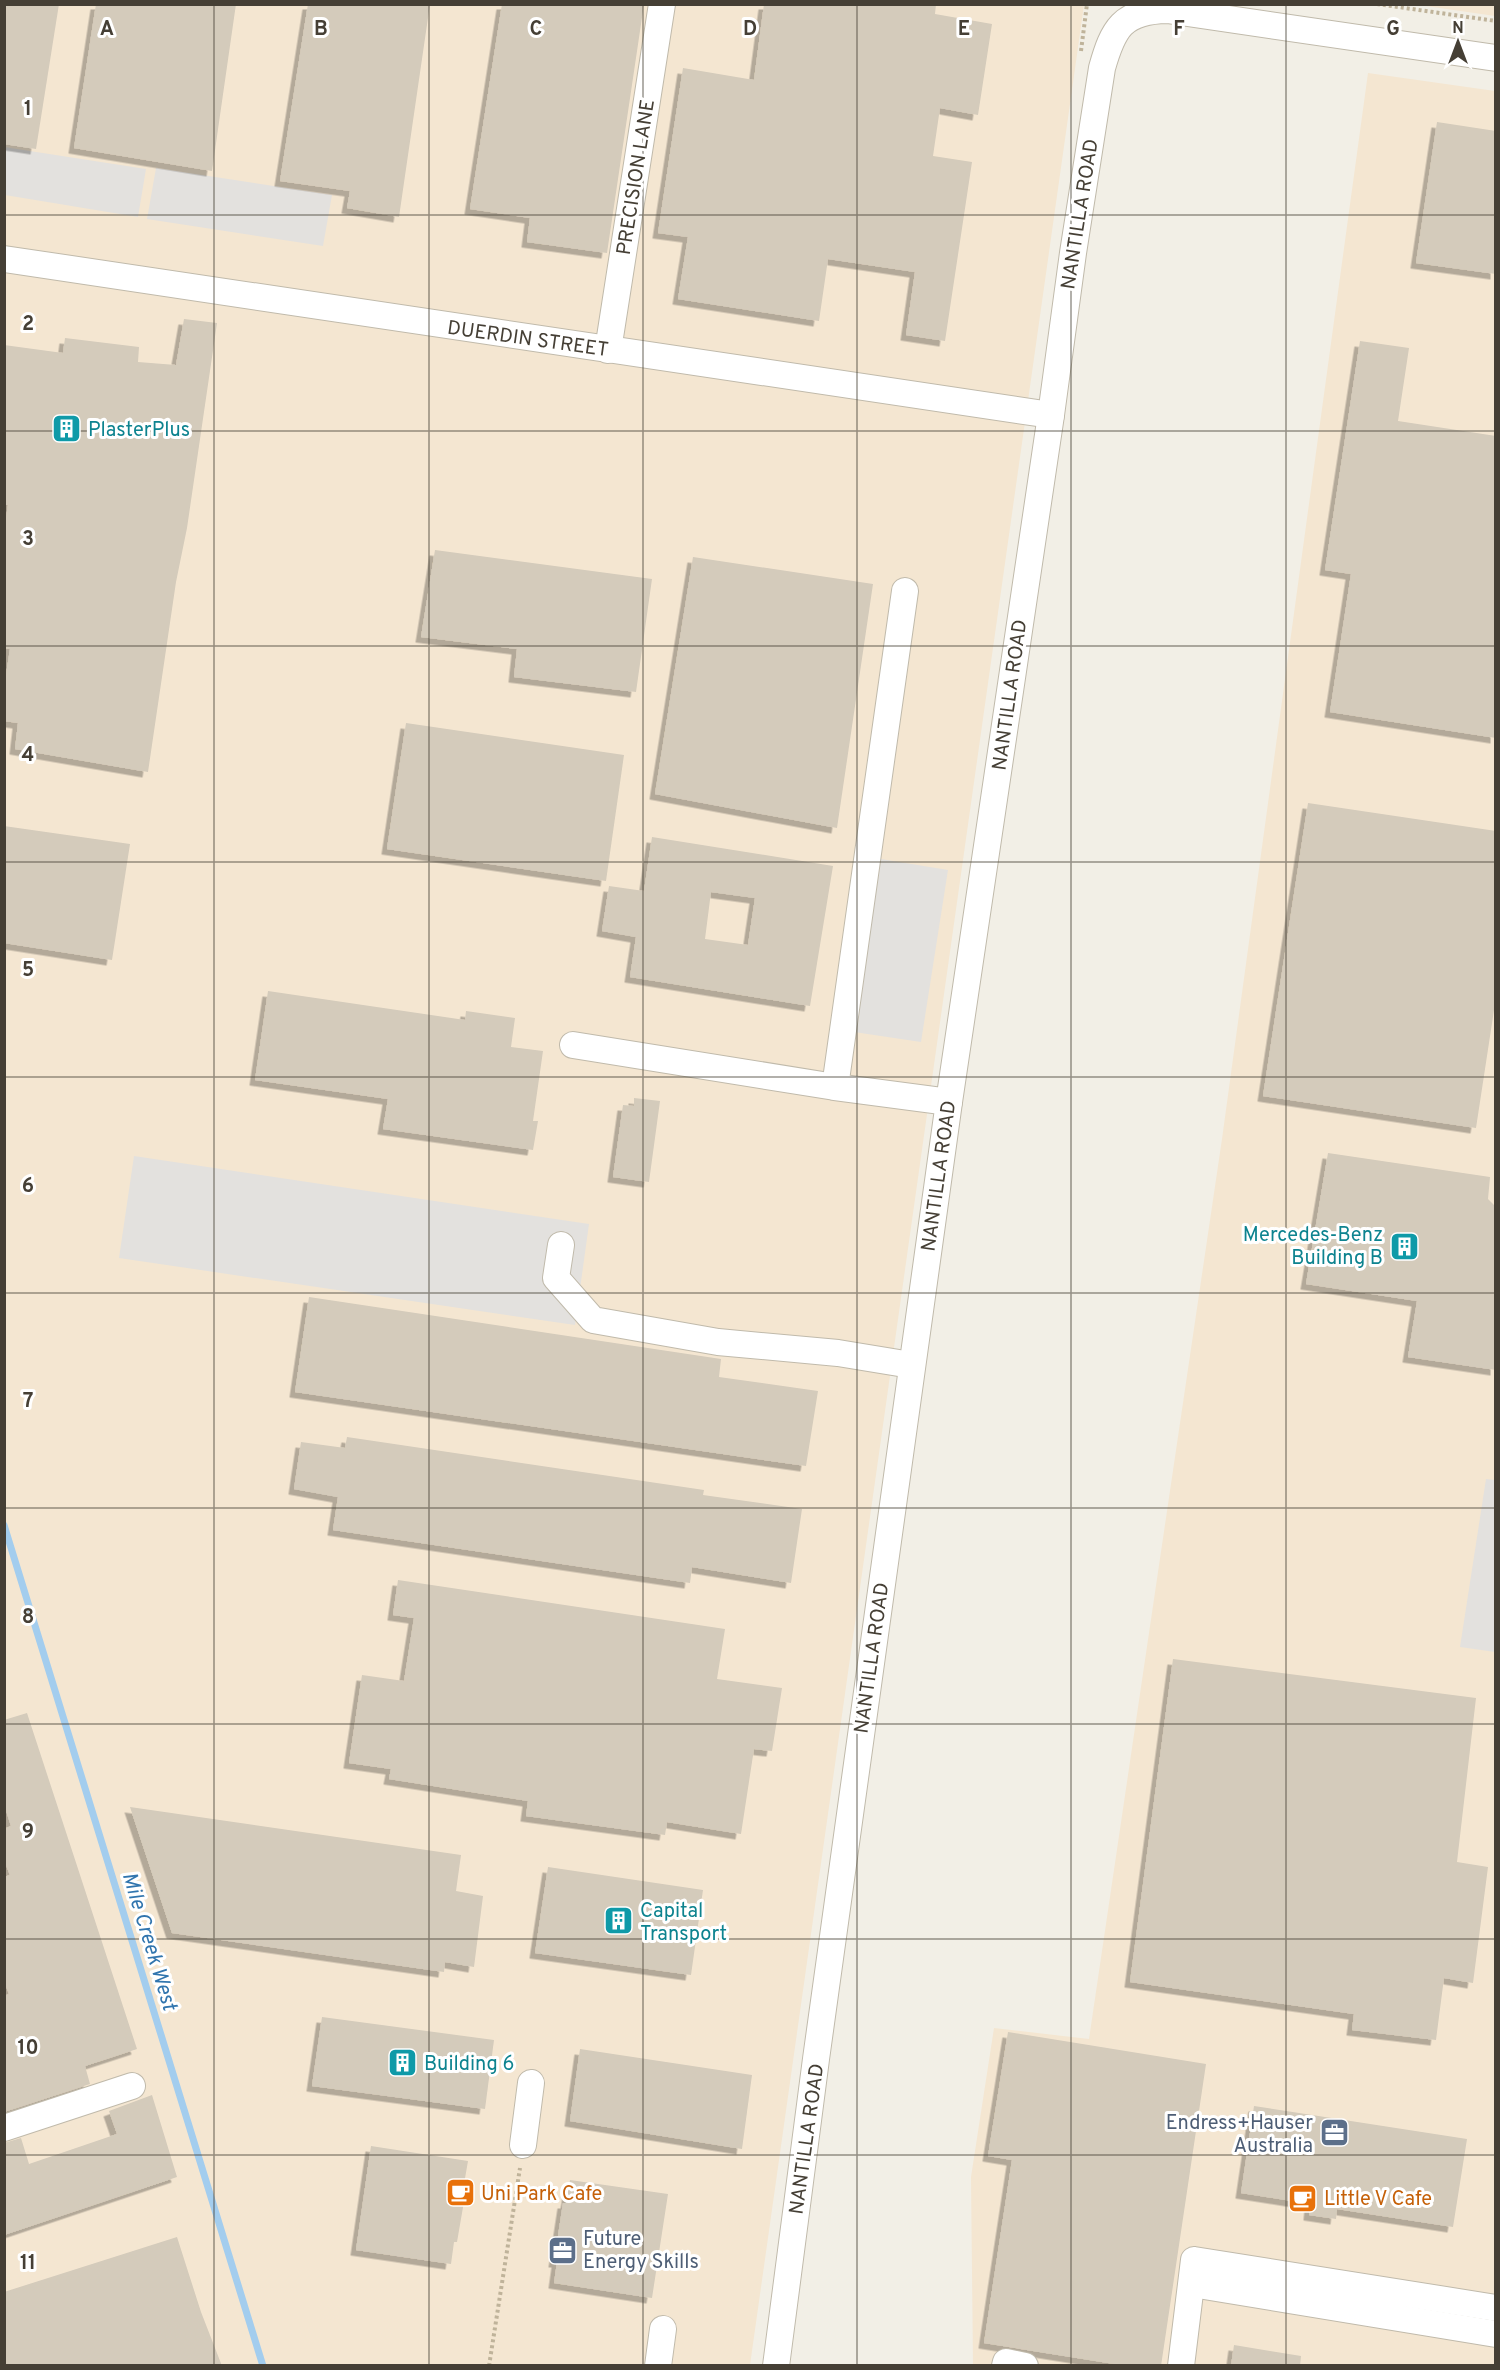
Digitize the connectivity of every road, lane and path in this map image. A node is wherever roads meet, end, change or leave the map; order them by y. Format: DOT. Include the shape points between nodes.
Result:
graph roads {
  1 [pos="662,4"];
  2 [pos="1377,4"];
  3 [pos="1496,21"];
  4 [pos="1496,58"];
  5 [pos="4,259"];
  6 [pos="608,350"];
  7 [pos="1051,415"];
  8 [pos="905,591"];
  9 [pos="573,1045"];
  10 [pos="835,1087"];
  11 [pos="949,1102"];
  12 [pos="561,1245"];
  13 [pos="911,1365"];
  14 [pos="531,2083"];
  15 [pos="132,2086"];
  16 [pos="4,2128"];
  17 [pos="523,2145"];
  18 [pos="1192,2284"];
  19 [pos="1496,2308"];
  20 [pos="663,2329"];
  21 [pos="1496,2334"];
  22 [pos="489,2366"];
  23 [pos="658,2366"];
  24 [pos="776,2366"];
  25 [pos="1005,2366"];
  26 [pos="1025,2366"];
  27 [pos="1181,2366"];
  1 -- 6 [label="street, PRECISION LANE"];
  2 -- 3 [label="path"];
  4 -- 7 [label="street, NANTILLA ROAD" via="1167,10 1149,10 1131,17 1114,32 1102,68"];
  5 -- 6 [label="street, DUERDIN STREET"];
  6 -- 7 [label="street, DUERDIN STREET"];
  7 -- 11 [label="street, NANTILLA ROAD"];
  8 -- 10 [label="street"];
  9 -- 10 [label="street"];
  10 -- 11 [label="street"];
  11 -- 13 [label="street, NANTILLA ROAD"];
  12 -- 13 [label="street" via="556,1278 593,1320 718,1342 838,1353"];
  13 -- 24 [label="street, NANTILLA ROAD"];
  14 -- 17 [label="street"];
  15 -- 16 [label="street"];
  17 -- 22 [label="path"];
  18 -- 19 [label="street" via="1194,2260"];
  18 -- 21 [label="street"];
  18 -- 27 [label="street"];
  20 -- 23 [label="street"];
  25 -- 26 [label="street" via="1006,2362"];
}
